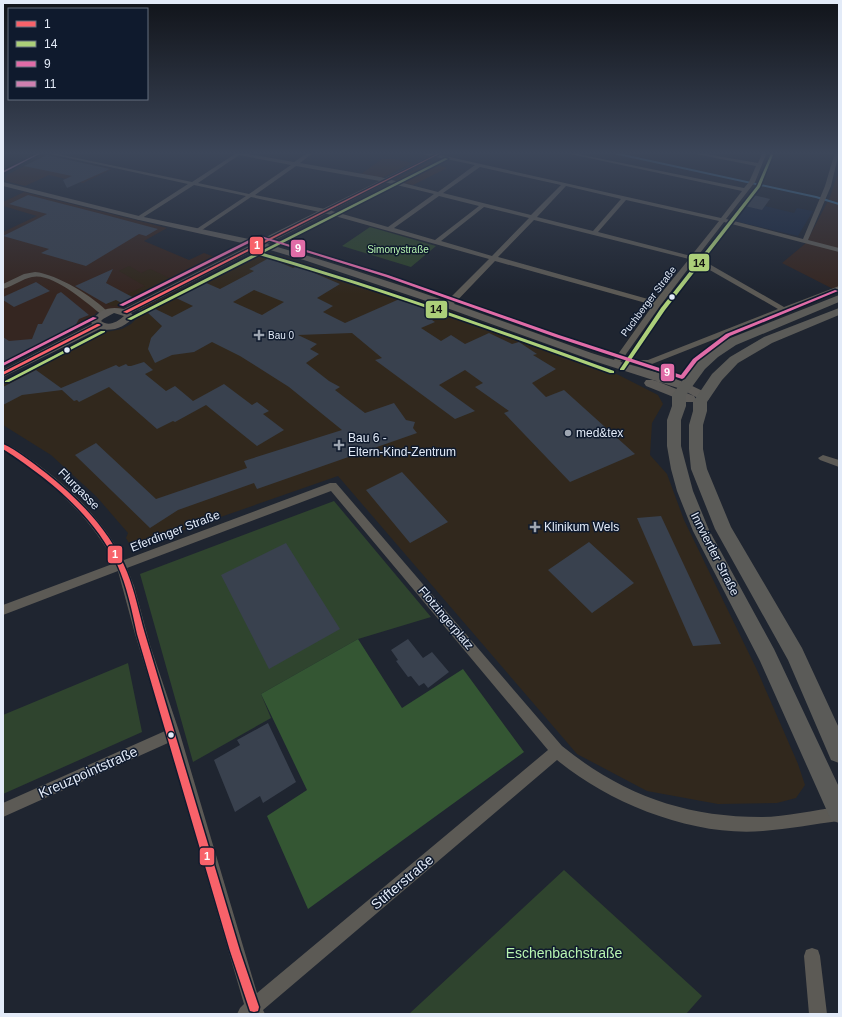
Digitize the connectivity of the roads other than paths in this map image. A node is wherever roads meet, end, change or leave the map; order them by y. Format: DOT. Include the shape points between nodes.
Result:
graph roads {
  1 [pos="65,199"];
  2 [pos="168,199"];
  3 [pos="244,199"];
  4 [pos="272,199"];
  5 [pos="348,199"];
  6 [pos="430,199"];
  7 [pos="460,199"];
  8 [pos="550,199"];
  9 [pos="624,199"];
  10 [pos="632,199"];
  11 [pos="739,199"];
  12 [pos="823,199"];
  13 [pos="483,205"];
  14 [pos="325,211"];
  15 [pos="139,218"];
  16 [pos="533,218"];
  17 [pos="723,220"];
  18 [pos="389,229"];
  19 [pos="197,231"];
  20 [pos="594,233"];
  21 [pos="805,241"];
  22 [pos="436,242"];
  23 [pos="260,245"];
  24 [pos="839,250"];
  25 [pos="493,258"];
  26 [pos="693,258"];
  27 [pos="3,287"];
  28 [pos="839,288"];
  29 [pos="839,298"];
  30 [pos="657,304"];
  31 [pos="448,305"];
  32 [pos="785,310"];
  33 [pos="839,311"];
  34 [pos="125,312"];
  35 [pos="104,313"];
  36 [pos="99,325"];
  37 [pos="616,361"];
  38 [pos="3,374"];
  39 [pos="682,391"];
  40 [pos="702,399"];
  41 [pos="3,446"];
  42 [pos="823,458"];
  43 [pos="839,464"];
  44 [pos="333,486"];
  45 [pos="121,566"];
  46 [pos="3,610"];
  47 [pos="173,734"];
  48 [pos="557,751"];
  49 [pos="839,752"];
  50 [pos="3,810"];
  51 [pos="839,813"];
  52 [pos="812,956"];
  53 [pos="252,1012"];
  54 [pos="818,1014"];
  1 -- 15 [label="main road"];
  2 -- 15 [label="street"];
  3 -- 19 [label="street"];
  4 -- 14 [label="street"];
  5 -- 14 [label="main road"];
  6 -- 18 [label="street"];
  7 -- 13 [label="street"];
  8 -- 16 [label="street"];
  9 -- 20 [label="street"];
  10 -- 17 [label="street"];
  11 -- 17 [label="street, Puchberger Straße"];
  12 -- 21 [label="street"];
  13 -- 16 [label="street"];
  13 -- 22 [label="street"];
  14 -- 18 [label="street"];
  14 -- 23 [label="main road"];
  15 -- 19 [label="main road"];
  16 -- 20 [label="street"];
  16 -- 25 [label="street"];
  17 -- 21 [label="street"];
  17 -- 26 [label="street, Puchberger Straße"];
  18 -- 22 [label="street"];
  19 -- 23 [label="main road"];
  20 -- 26 [label="street"];
  21 -- 24 [label="street"];
  22 -- 25 [label="street"];
  23 -- 31 [label="main road"];
  23 -- 34 [label="main road"];
  25 -- 30 [label="street"];
  25 -- 31 [label="street"];
  26 -- 30 [label="street, Puchberger Straße"];
  26 -- 32 [label="street"];
  27 -- 35 [label="street" via="33,274 43,274 75,291"];
  28 -- 32 [label="street"];
  29 -- 39 [label="main road, Innviertler Straße" via="732,342 700,366"];
  30 -- 37 [label="street, Puchberger Straße"];
  31 -- 37 [label="main road" via="554,344"];
  32 -- 37 [label="street" via="649,362"];
  33 -- 40 [label="main road, Innviertler Straße" via="749,350 724,368"];
  34 -- 35 [label="main road" via="113,310"];
  34 -- 36 [label="main road" via="128,316 121,324 105,327"];
  35 -- 36 [label="main road" via="96,322"];
  36 -- 38 [label="main road"];
  37 -- 39 [label="main road" via="640,378"];
  39 -- 40 [label="main road"];
  39 -- 51 [label="main road, Innviertler Straße" via="674,420 674,446 685,491 701,531 767,654"];
  40 -- 49 [label="main road, Innviertler Straße" via="696,425 696,449 699,469 707,491 723,529 795,654"];
  41 -- 45 [label="street, Flurgasse" via="42,472 88,514"];
  42 -- 43 [label="street"];
  44 -- 45 [label="street, Eferdinger Straße"];
  44 -- 48 [label="street, Flotzingerplatz"];
  45 -- 46 [label="street, Eferdinger Straße"];
  45 -- 47 [label="street" via="140,636"];
  47 -- 50 [label="street, Kreuzpointstraße"];
  47 -- 53 [label="street"];
  48 -- 51 [label="street, Flotzingerplatz" via="580,770 663,812 712,822 762,824"];
  48 -- 53 [label="street, Stifterstraße"];
  52 -- 54 [label="street"];
}
